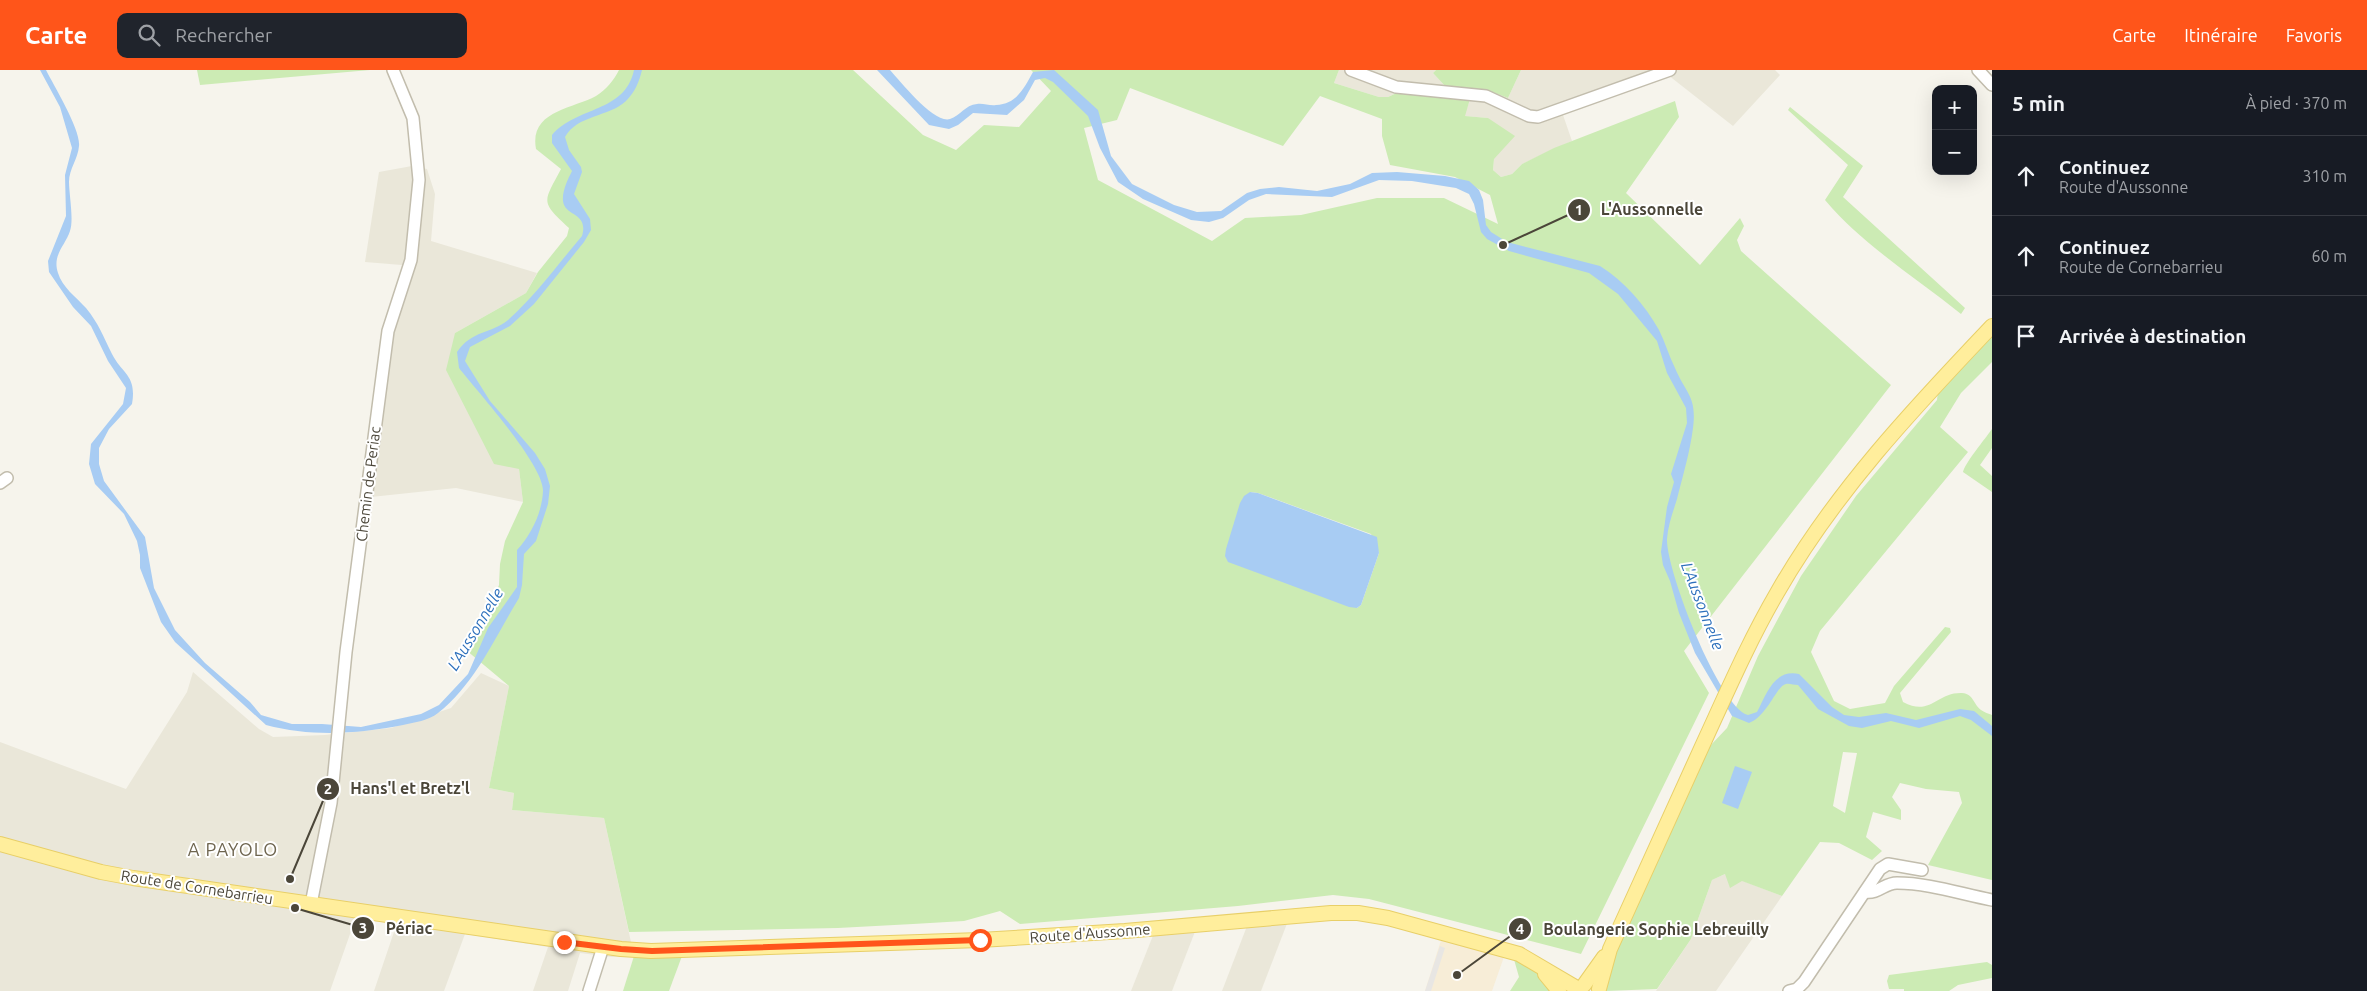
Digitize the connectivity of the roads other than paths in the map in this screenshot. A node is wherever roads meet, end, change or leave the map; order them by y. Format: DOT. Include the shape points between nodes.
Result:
graph roads {
  1 [pos="393,70"];
  2 [pos="1351,70"];
  3 [pos="1670,70"];
  4 [pos="1978,70"];
  5 [pos="1992,85"];
  6 [pos="1992,326"];
  7 [pos="0,844"];
  8 [pos="1922,870"];
  9 [pos="1865,892"];
  10 [pos="1992,900"];
  11 [pos="310,904"];
  12 [pos="603,947"];
  13 [pos="1610,949"];
  14 [pos="635,950"];
  15 [pos="1537,964"];
  16 [pos="1576,988"];
  17 [pos="1600,990"];
  18 [pos="1793,990"];
  19 [pos="589,991"];
  20 [pos="1559,991"];
  1 -- 11 [label="street, Chemin de Periac" via="413,118 419,180 411,260 388,331 338,720 332,803"];
  2 -- 3 [label="street" via="1396,87 1486,96 1538,117"];
  4 -- 5 [label="street"];
  6 -- 13 [label="main road" via="1917,405 1837,501 1777,592 1731,683"];
  7 -- 11 [label="main road, Route de Cornebarrieu" via="101,872"];
  8 -- 9 [label="street" via="1888,864 1880,869"];
  9 -- 10 [label="street" via="1874,893 1894,883 1914,884"];
  9 -- 18 [label="street" via="1825,954"];
  11 -- 12 [label="main road, Route de Cornebarrieu"];
  12 -- 14 [label="main road, Route de Cornebarrieu"];
  12 -- 19 [label="street"];
  13 -- 16 [label="main road"];
  13 -- 17 [label="main road"];
  14 -- 15 [label="main road, Route d'Aussonne" via="980,940 1358,913 1485,944 1519,954"];
  15 -- 16 [label="main road, Route d'Aussonne"];
  15 -- 20 [label="main road, Route d'Aussonne"];
  16 -- 17 [label="main road, Route d'Aussonne"];
}
